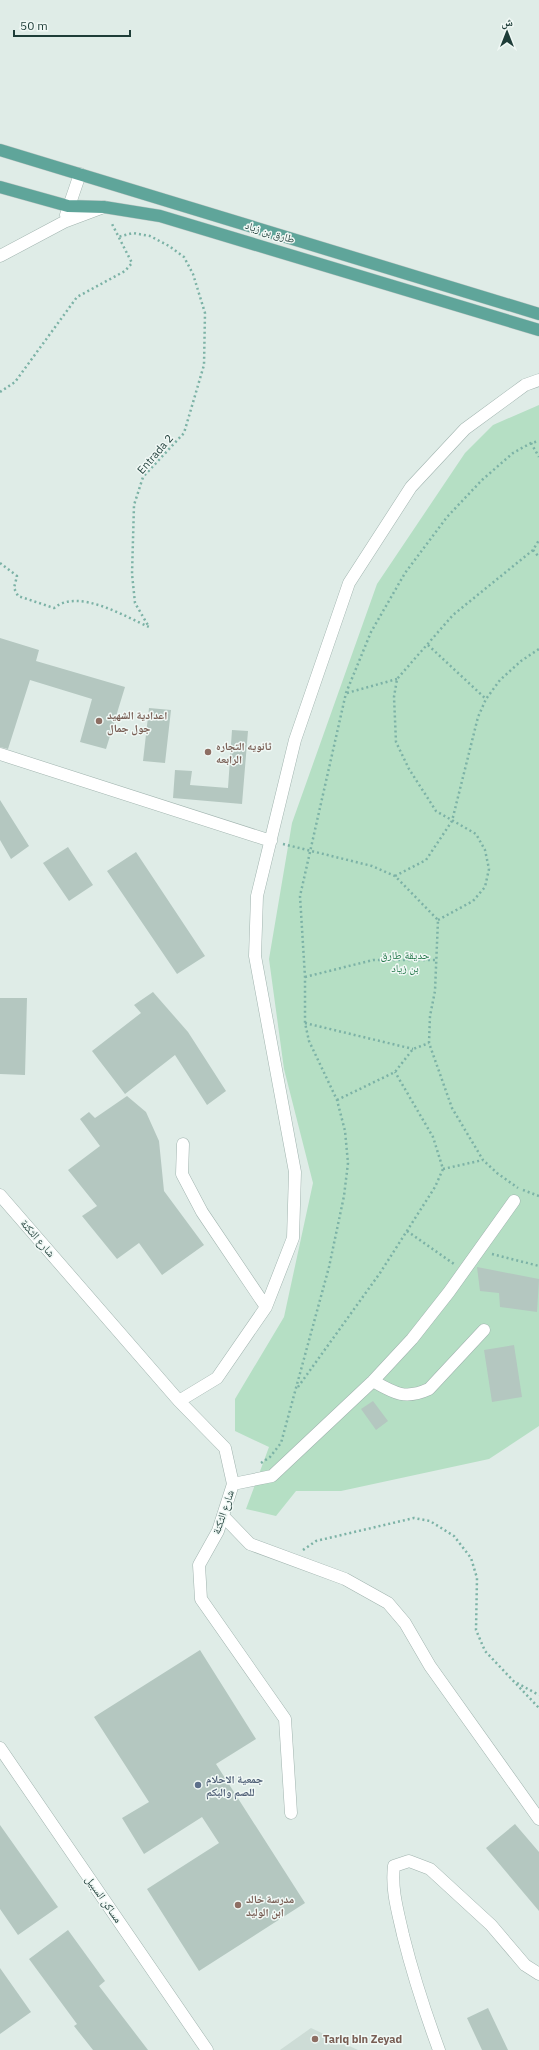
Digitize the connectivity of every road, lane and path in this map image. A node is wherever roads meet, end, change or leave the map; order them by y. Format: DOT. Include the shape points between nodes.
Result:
graph roads {
  1 [pos="0,150"];
  2 [pos="80,174"];
  3 [pos="0,188"];
  4 [pos="68,206"];
  5 [pos="104,207"];
  6 [pos="64,222"];
  7 [pos="118,237"];
  8 [pos="0,256"];
  9 [pos="539,314"];
  10 [pos="539,330"];
  11 [pos="539,380"];
  12 [pos="0,392"];
  13 [pos="539,441"];
  14 [pos="531,442"];
  15 [pos="539,457"];
  16 [pos="539,540"];
  17 [pos="533,550"];
  18 [pos="539,557"];
  19 [pos="0,563"];
  20 [pos="428,645"];
  21 [pos="539,649"];
  22 [pos="397,679"];
  23 [pos="346,693"];
  24 [pos="486,699"];
  25 [pos="0,754"];
  26 [pos="452,821"];
  27 [pos="271,841"];
  28 [pos="310,849"];
  29 [pos="395,876"];
  30 [pos="438,920"];
  31 [pos="437,960"];
  32 [pos="305,978"];
  33 [pos="305,1023"];
  34 [pos="429,1044"];
  35 [pos="413,1049"];
  36 [pos="395,1072"];
  37 [pos="337,1100"];
  38 [pos="183,1144"];
  39 [pos="483,1160"];
  40 [pos="443,1169"];
  41 [pos="0,1195"];
  42 [pos="539,1196"];
  43 [pos="514,1201"];
  44 [pos="407,1231"];
  45 [pos="478,1251"];
  46 [pos="539,1266"];
  47 [pos="464,1271"];
  48 [pos="266,1307"];
  49 [pos="484,1330"];
  50 [pos="373,1381"];
  51 [pos="297,1388"];
  52 [pos="179,1401"];
  53 [pos="258,1466"];
  54 [pos="233,1484"];
  55 [pos="223,1516"];
  56 [pos="290,1559"];
  57 [pos="515,1682"];
  58 [pos="539,1695"];
  59 [pos="539,1708"];
  60 [pos="0,1748"];
  61 [pos="291,1813"];
  62 [pos="539,1818"];
  63 [pos="539,1974"];
  64 [pos="207,2050"];
  65 [pos="439,2050"];
  1 -- 2 [label="main road, طارق بن زياد"];
  2 -- 4 [label="street"];
  2 -- 9 [label="main road, طارق بن زياد"];
  3 -- 4 [label="main road"];
  4 -- 5 [label="main road"];
  4 -- 6 [label="street"];
  5 -- 6 [label="street"];
  5 -- 7 [label="path"];
  5 -- 10 [label="main road" via="168,218"];
  6 -- 8 [label="street"];
  7 -- 12 [label="path" via="132,263 124,271 78,298 16,382"];
  7 -- 19 [label="path, Entrada 2" via="133,233 150,236 184,257 193,274 205,313 204,365 184,432 143,477 134,505 132,574 135,603 149,627 98,605 82,601 60,603 54,608 18,596 14,588 16,576"];
  11 -- 27 [label="street" via="525,385 465,429 411,487 349,582 295,740"];
  13 -- 14 [label="path"];
  14 -- 15 [label="path"];
  14 -- 23 [label="path" via="513,453 482,480 447,517 405,573 371,632"];
  16 -- 17 [label="path"];
  17 -- 18 [label="path"];
  17 -- 20 [label="path" via="453,615"];
  20 -- 22 [label="path"];
  20 -- 24 [label="path"];
  21 -- 24 [label="path" via="500,680"];
  22 -- 23 [label="path"];
  22 -- 26 [label="path" via="394,697 396,742 409,769 436,810"];
  23 -- 28 [label="path"];
  24 -- 26 [label="path" via="478,717"];
  25 -- 27 [label="street"];
  26 -- 29 [label="path" via="426,860"];
  26 -- 30 [label="path" via="476,834 485,850 490,869 485,887 473,901"];
  27 -- 28 [label="path"];
  27 -- 48 [label="street" via="258,896 255,956 295,1172 293,1238"];
  28 -- 29 [label="path" via="372,866"];
  28 -- 32 [label="path" via="300,896"];
  29 -- 30 [label="path"];
  30 -- 31 [label="path"];
  31 -- 32 [label="path" via="373,960"];
  31 -- 34 [label="path"];
  32 -- 33 [label="path"];
  33 -- 35 [label="path"];
  33 -- 37 [label="path" via="309,1041"];
  34 -- 35 [label="path"];
  34 -- 39 [label="path" via="452,1108"];
  35 -- 36 [label="path"];
  36 -- 37 [label="path"];
  36 -- 40 [label="path" via="434,1137"];
  37 -- 51 [label="path" via="345,1131 348,1163 344,1196 330,1267"];
  38 -- 48 [label="street" via="182,1174 202,1212"];
  39 -- 40 [label="path"];
  39 -- 42 [label="path" via="520,1189"];
  40 -- 44 [label="path" via="435,1187"];
  41 -- 52 [label="street, شارع الثكنة"];
  43 -- 45 [label="street"];
  44 -- 47 [label="path"];
  44 -- 51 [label="path"];
  45 -- 46 [label="path"];
  45 -- 47 [label="street"];
  47 -- 50 [label="street" via="412,1339"];
  48 -- 52 [label="street" via="217,1378"];
  49 -- 50 [label="street" via="429,1389 411,1395 394,1393"];
  50 -- 54 [label="street" via="272,1476"];
  51 -- 53 [label="path" via="281,1442 270,1457"];
  52 -- 54 [label="street, شارع الثكنة" via="225,1448"];
  54 -- 55 [label="street, شارع الثكنة"];
  55 -- 56 [label="street" via="250,1544"];
  55 -- 61 [label="street, شارع الثكنة" via="218,1531 199,1565 201,1599 285,1719"];
  56 -- 57 [label="path" via="316,1541 414,1518 430,1521 454,1536 471,1558 477,1578 476,1630 485,1650"];
  56 -- 62 [label="street" via="345,1579 388,1603 405,1623 430,1666"];
  57 -- 58 [label="path"];
  57 -- 59 [label="path"];
  60 -- 64 [label="street, مساكن السبيل"];
  63 -- 65 [label="street" via="526,1965 490,1925 430,1869 408,1861 394,1866 392,1883 416,1987"];
}
